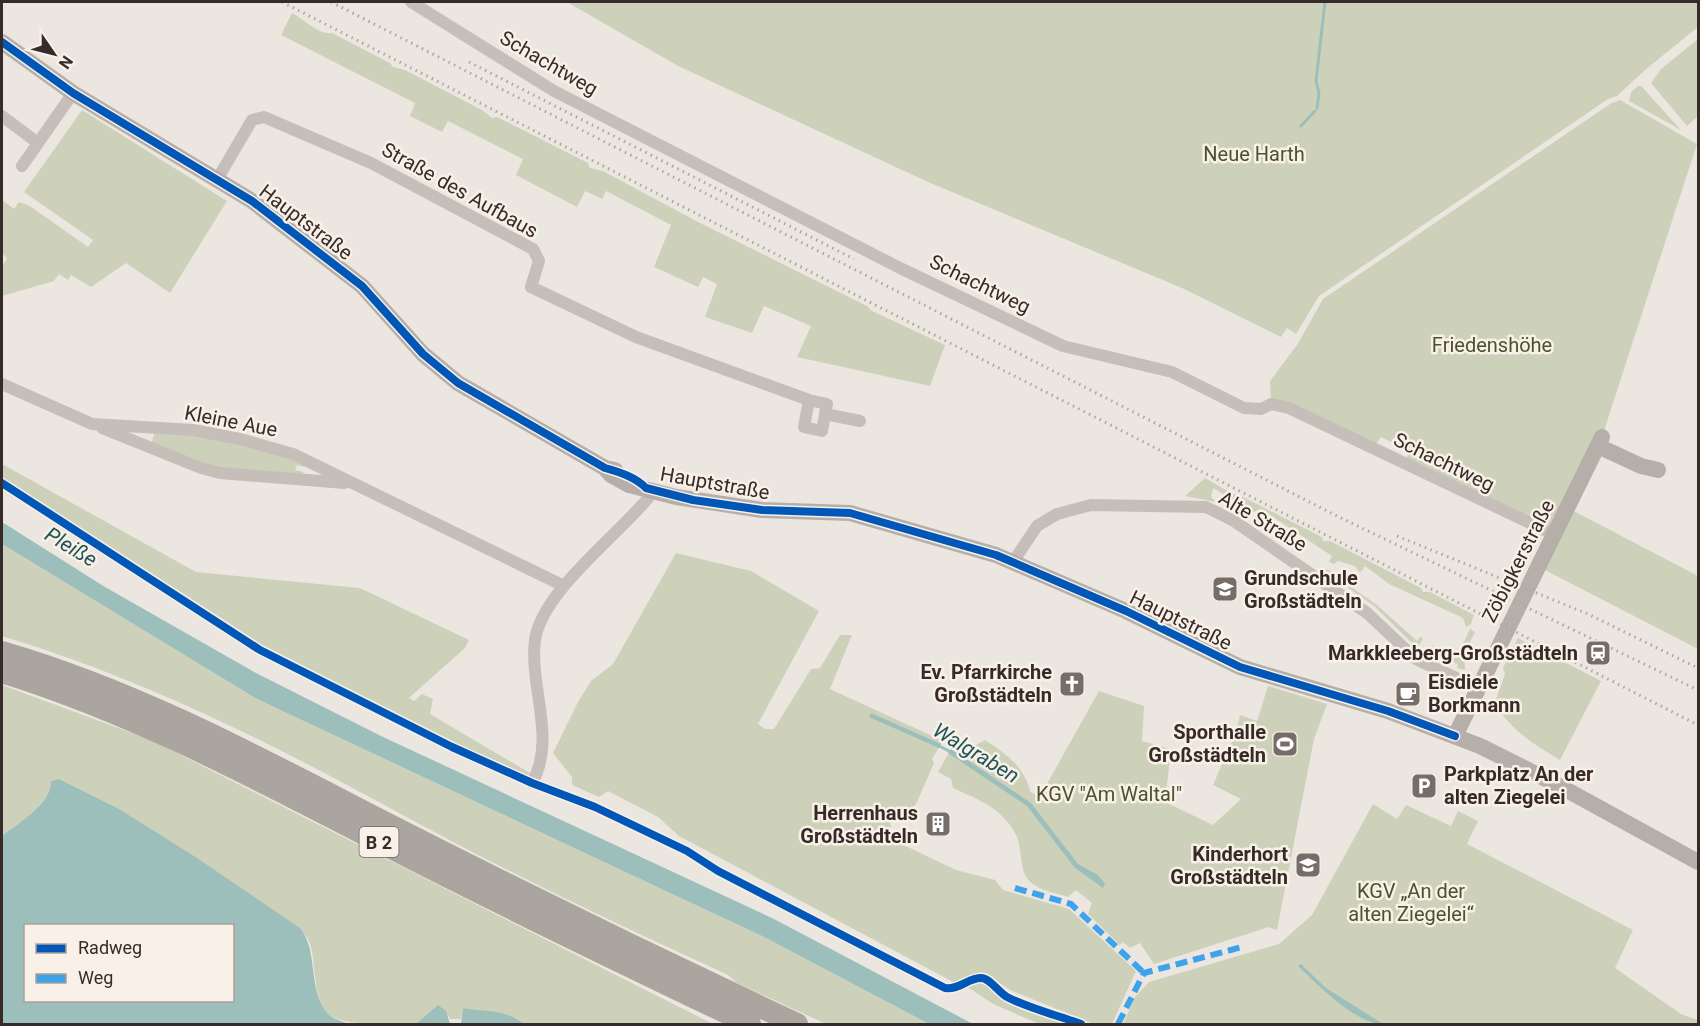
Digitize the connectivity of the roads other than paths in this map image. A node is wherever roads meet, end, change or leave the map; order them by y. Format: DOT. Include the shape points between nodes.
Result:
graph roads {
  1 [pos="411,2"];
  2 [pos="2,42"];
  3 [pos="73,93"];
  4 [pos="2,116"];
  5 [pos="38,142"];
  6 [pos="22,166"];
  7 [pos="218,178"];
  8 [pos="2,384"];
  9 [pos="809,400"];
  10 [pos="825,414"];
  11 [pos="860,421"];
  12 [pos="92,424"];
  13 [pos="1658,470"];
  14 [pos="355,484"];
  15 [pos="650,489"];
  16 [pos="1555,535"];
  17 [pos="1014,561"];
  18 [pos="564,586"];
  19 [pos="2,652"];
  20 [pos="2,672"];
  21 [pos="1477,688"];
  22 [pos="1455,736"];
  23 [pos="532,783"];
  24 [pos="1698,862"];
  25 [pos="750,1024"];
  26 [pos="797,1024"];
  1 -- 16 [label="street, Schachtweg" via="554,91 900,268 1063,346 1172,372 1245,408 1261,409 1271,404 1289,408"];
  2 -- 3 [label="main road, Hauptstraße"];
  3 -- 5 [label="street"];
  3 -- 7 [label="main road, Hauptstraße"];
  4 -- 5 [label="street"];
  5 -- 6 [label="street"];
  7 -- 9 [label="street, Straße des Aufbaus" via="252,120 264,117 371,163 533,249 539,261 531,287 636,337"];
  7 -- 15 [label="main road, Hauptstraße" via="362,286 439,369 605,468 621,472"];
  8 -- 12 [label="street, Kleine Aue"];
  9 -- 10 [label="street, Straße des Aufbaus" via="827,404"];
  9 -- 10 [label="street" via="804,427 822,431"];
  10 -- 11 [label="street, Straße des Aufbaus"];
  12 -- 14 [label="street, Kleine Aue" via="220,473"];
  12 -- 14 [label="street, Kleine Aue" via="193,430 240,439 293,454"];
  13 -- 16 [label="main road, Zöbigkerstraße" via="1641,466 1600,441"];
  14 -- 18 [label="street, Kleine Aue"];
  15 -- 17 [label="main road, Hauptstraße" via="693,501 762,510 850,513"];
  15 -- 18 [label="street"];
  16 -- 21 [label="main road, Zöbigkerstraße"];
  17 -- 21 [label="street, Alte Straße" via="1036,526 1057,514 1091,505 1206,507 1234,521 1367,613 1416,659"];
  17 -- 22 [label="main road, Hauptstraße" via="1240,667 1388,711"];
  18 -- 23 [label="street" via="548,609 536,638 543,742"];
  19 -- 26 [label="highway, B 2" via="87,680 207,731 527,895"];
  20 -- 25 [label="highway, B 2" via="81,698 179,740 514,911"];
  21 -- 22 [label="main road, Zöbigkerstraße"];
  22 -- 24 [label="main road, Hauptstraße" via="1541,776"];
}
